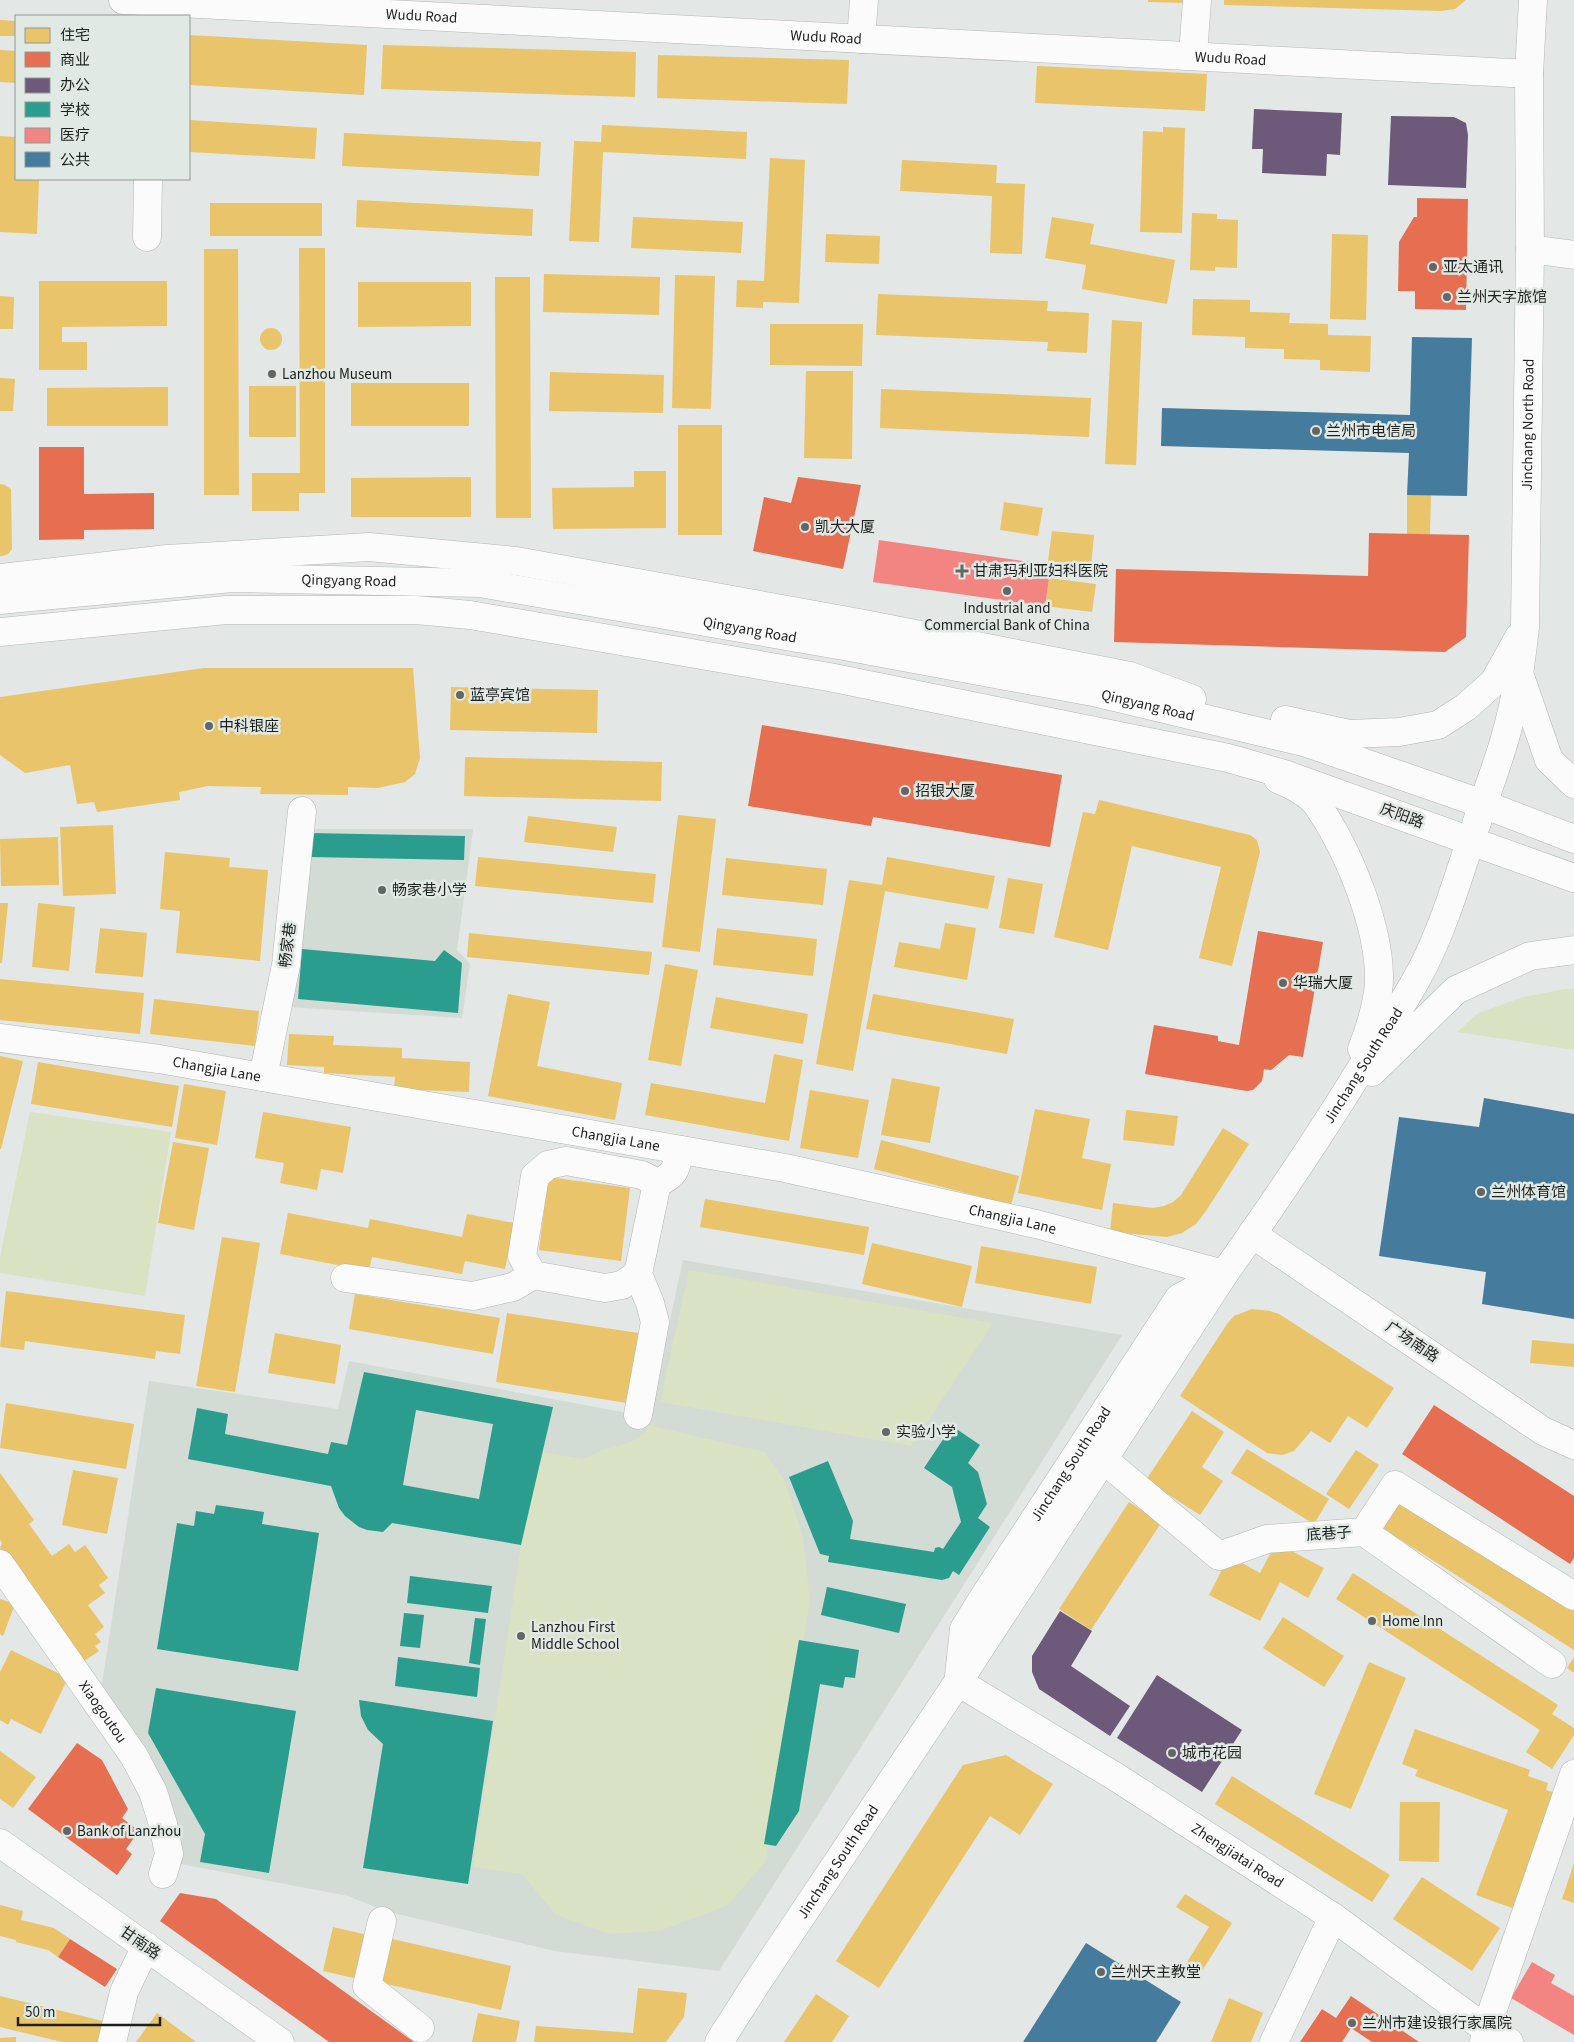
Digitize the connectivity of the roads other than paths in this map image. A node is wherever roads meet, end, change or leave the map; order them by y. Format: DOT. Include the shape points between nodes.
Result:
graph roads {
  1 [pos="422,0"];
  2 [pos="1197,0"];
  3 [pos="1534,0"];
  4 [pos="198,2"];
  5 [pos="139,6"];
  6 [pos="383,7"];
  7 [pos="863,21"];
  8 [pos="1194,41"];
  9 [pos="1530,66"];
  10 [pos="148,180"];
  11 [pos="147,237"];
  12 [pos="1530,249"];
  13 [pos="1574,255"];
  14 [pos="0,578"];
  15 [pos="0,600"];
  16 [pos="1525,627"];
  17 [pos="0,632"];
  18 [pos="1520,675"];
  19 [pos="1093,692"];
  20 [pos="1192,699"];
  21 [pos="1228,758"];
  22 [pos="1574,784"];
  23 [pos="302,811"];
  24 [pos="1476,822"];
  25 [pos="1574,839"];
  26 [pos="1574,878"];
  27 [pos="1574,950"];
  28 [pos="0,1038"];
  29 [pos="263,1077"];
  30 [pos="1339,1104"];
  31 [pos="680,1150"];
  32 [pos="657,1183"];
  33 [pos="1252,1234"];
  34 [pos="638,1274"];
  35 [pos="1224,1274"];
  36 [pos="534,1275"];
  37 [pos="345,1278"];
  38 [pos="638,1415"];
  39 [pos="1574,1446"];
  40 [pos="1103,1459"];
  41 [pos="1364,1532"];
  42 [pos="0,1564"];
  43 [pos="1574,1596"];
  44 [pos="1552,1664"];
  45 [pos="958,1682"];
  46 [pos="1574,1774"];
  47 [pos="0,1843"];
  48 [pos="163,1874"];
  49 [pos="1333,1917"];
  50 [pos="382,1921"];
  51 [pos="146,1946"];
  52 [pos="420,2028"];
  53 [pos="1493,2038"];
  54 [pos="112,2042"];
  55 [pos="280,2042"];
  56 [pos="720,2042"];
  57 [pos="1274,2042"];
  1 -- 7 [label="street, Wudu Road"];
  2 -- 8 [label="street"];
  3 -- 9 [label="street, Jinchang North Road"];
  4 -- 5 [label="street, Wudu Road"];
  4 -- 6 [label="street, Wudu Road"];
  6 -- 7 [label="street, Wudu Road"];
  7 -- 8 [label="street, Wudu Road"];
  7 -- 9 [label="street, Wudu Road"];
  8 -- 9 [label="street, Wudu Road"];
  9 -- 12 [label="street, Jinchang North Road"];
  10 -- 11 [label="street"];
  12 -- 13 [label="street"];
  12 -- 16 [label="street, Jinchang North Road"];
  14 -- 20 [label="street" via="166,559 369,548 516,561 1130,676"];
  15 -- 19 [label="street, Qingyang Road" via="232,578 480,583"];
  16 -- 18 [label="street, Jinchang North Road"];
  16 -- 20 [label="street" via="1494,682 1466,707 1438,725 1399,732 1349,734"];
  17 -- 21 [label="street, Qingyang Road" via="226,610 434,611 829,677"];
  18 -- 22 [label="street" via="1549,760"];
  18 -- 24 [label="street, Jinchang North Road" via="1505,738"];
  19 -- 20 [label="street"];
  19 -- 24 [label="street, Qingyang Road" via="1308,743"];
  21 -- 24 [label="street, 庆阳路"];
  21 -- 30 [label="street" via="1289,783 1314,801 1338,838 1366,905 1377,946 1379,976 1364,1044"];
  23 -- 29 [label="street, 畅家巷" via="286,964"];
  24 -- 25 [label="street, 庆阳路"];
  24 -- 26 [label="street, 庆阳路"];
  24 -- 30 [label="street, Jinchang South Road" via="1442,925 1424,965"];
  27 -- 30 [label="street" via="1530,956 1456,990"];
  28 -- 29 [label="street, Changjia Lane" via="159,1058"];
  29 -- 31 [label="street, Changjia Lane"];
  30 -- 33 [label="street, Jinchang South Road"];
  31 -- 32 [label="street" via="676,1169"];
  31 -- 35 [label="street, Changjia Lane" via="785,1168 1036,1224"];
  32 -- 34 [label="street"];
  32 -- 36 [label="street" via="642,1175 566,1162 548,1165 535,1176 522,1256"];
  33 -- 35 [label="street, Jinchang South Road"];
  33 -- 39 [label="street, 广场南路" via="1543,1431"];
  34 -- 36 [label="street" via="622,1285 605,1288"];
  34 -- 38 [label="street" via="655,1322"];
  35 -- 40 [label="street, Jinchang South Road"];
  35 -- 45 [label="street, Jinchang South Road" via="1179,1298 980,1603 964,1628"];
  36 -- 37 [label="street" via="513,1286 473,1296"];
  40 -- 41 [label="street, 底巷子" via="1219,1556 1267,1539"];
  40 -- 45 [label="street, Jinchang South Road"];
  41 -- 43 [label="street" via="1395,1485"];
  41 -- 44 [label="street, 底巷子"];
  42 -- 48 [label="street, Xiaogoutou" via="134,1756 153,1792 169,1854"];
  45 -- 49 [label="street, Zhengjiatai Road" via="1116,1777"];
  45 -- 56 [label="street, Jinchang South Road"];
  46 -- 53 [label="street"];
  47 -- 51 [label="street, 甘南路"];
  49 -- 53 [label="street, Zhengjiatai Road"];
  49 -- 57 [label="street"];
  50 -- 52 [label="street" via="367,1986"];
  51 -- 54 [label="street" via="124,1992"];
  51 -- 55 [label="street, 甘南路"];
}
